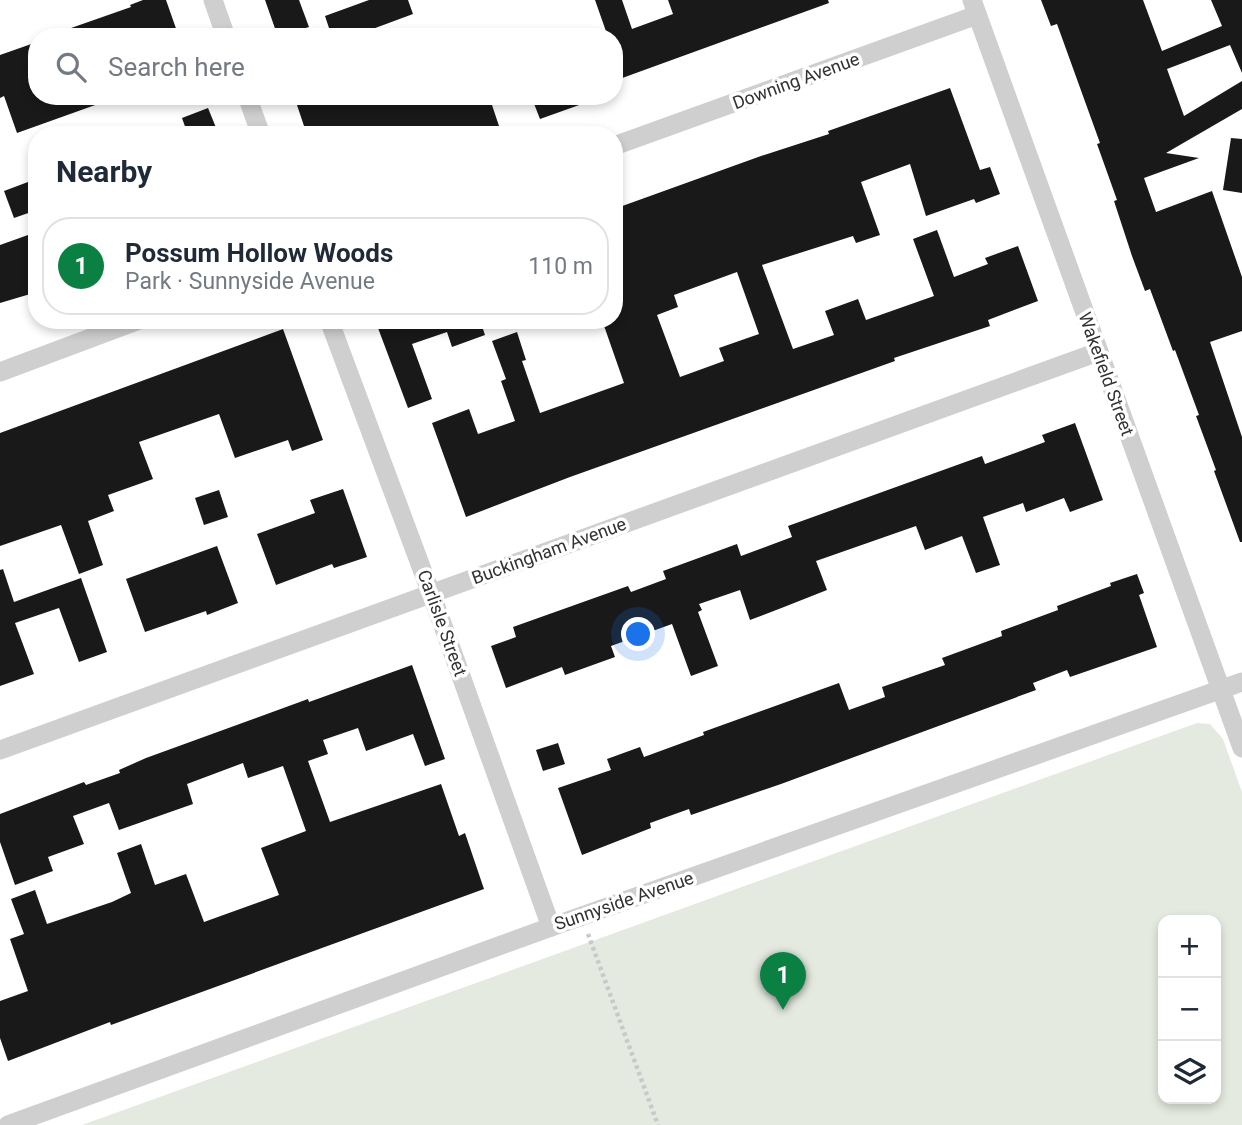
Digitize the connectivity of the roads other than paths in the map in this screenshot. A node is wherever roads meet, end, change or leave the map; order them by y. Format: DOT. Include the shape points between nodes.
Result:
graph roads {
  1 [pos="212,0"];
  2 [pos="974,7"];
  3 [pos="223,28"];
  4 [pos="250,105"];
  5 [pos="258,126"];
  6 [pos="623,143"];
  7 [pos="115,329"];
  8 [pos="332,329"];
  9 [pos="1098,352"];
  10 [pos="0,372"];
  11 [pos="431,593"];
  12 [pos="1242,682"];
  13 [pos="1221,690"];
  14 [pos="1242,748"];
  15 [pos="0,750"];
  16 [pos="551,927"];
  17 [pos="8,1125"];
  1 -- 3 [label="street"];
  2 -- 6 [label="street, Downing Avenue"];
  2 -- 9 [label="street, Wakefield Street"];
  4 -- 5 [label="street"];
  7 -- 10 [label="street"];
  8 -- 11 [label="street, Carlisle Street"];
  9 -- 11 [label="street, Buckingham Avenue"];
  9 -- 13 [label="street, Wakefield Street"];
  11 -- 15 [label="street, Buckingham Avenue"];
  11 -- 16 [label="street, Carlisle Street"];
  12 -- 13 [label="street, Sunnyside Avenue"];
  13 -- 14 [label="street, Wakefield Street"];
  13 -- 16 [label="street, Sunnyside Avenue"];
  16 -- 17 [label="street, Sunnyside Avenue"];
}
